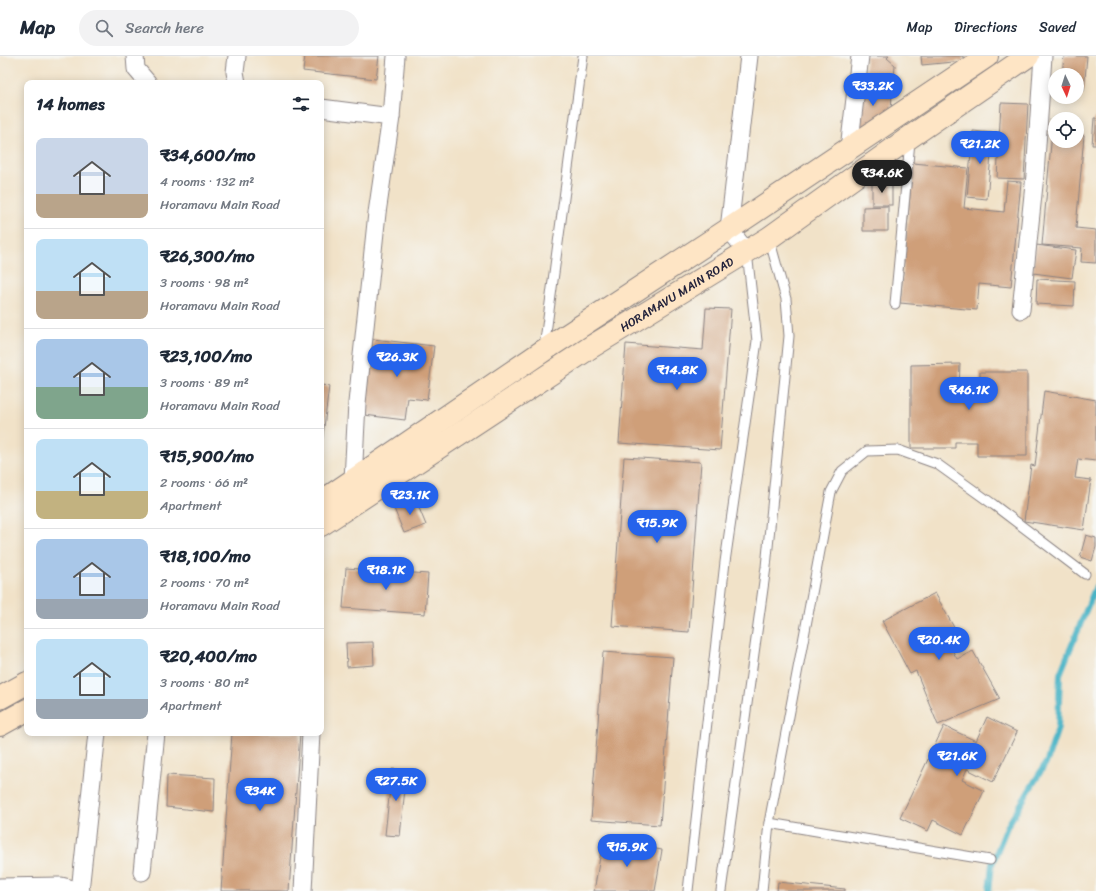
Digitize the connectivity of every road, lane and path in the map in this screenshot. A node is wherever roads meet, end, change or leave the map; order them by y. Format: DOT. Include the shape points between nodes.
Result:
graph roads {
  1 [pos="135,56"];
  2 [pos="237,56"];
  3 [pos="396,56"];
  4 [pos="583,56"];
  5 [pos="748,56"];
  6 [pos="860,56"];
  7 [pos="987,56"];
  8 [pos="1028,56"];
  9 [pos="1043,56"];
  10 [pos="145,80"];
  11 [pos="236,80"];
  12 [pos="324,108"];
  13 [pos="391,117"];
  14 [pos="910,137"];
  15 [pos="849,149"];
  16 [pos="729,229"];
  17 [pos="769,238"];
  18 [pos="747,252"];
  19 [pos="895,304"];
  20 [pos="1022,310"];
  21 [pos="548,362"];
  22 [pos="358,488"];
  23 [pos="324,501"];
  24 [pos="324,522"];
  25 [pos="1085,574"];
  26 [pos="24,685"];
  27 [pos="0,698"];
  28 [pos="24,712"];
  29 [pos="0,725"];
  30 [pos="97,736"];
  31 [pos="156,736"];
  32 [pos="311,736"];
  33 [pos="769,823"];
  34 [pos="990,860"];
  35 [pos="142,872"];
  36 [pos="0,888"];
  37 [pos="61,888"];
  38 [pos="81,891"];
  39 [pos="303,891"];
  40 [pos="688,891"];
  41 [pos="721,891"];
  42 [pos="762,891"];
  1 -- 10 [label="street" via="136,69"];
  2 -- 11 [label="street"];
  3 -- 13 [label="street"];
  4 -- 21 [label="lane"];
  5 -- 16 [label="street"];
  6 -- 15 [label="street"];
  7 -- 15 [label="main road, HORAMAVU MAIN ROAD"];
  8 -- 14 [label="main road, HORAMAVU MAIN ROAD"];
  9 -- 20 [label="street"];
  12 -- 13 [label="street"];
  13 -- 22 [label="street" via="377,213 359,387"];
  14 -- 17 [label="main road, HORAMAVU MAIN ROAD"];
  14 -- 19 [label="lane"];
  15 -- 16 [label="main road, HORAMAVU MAIN ROAD"];
  16 -- 18 [label="street"];
  16 -- 21 [label="main road, HORAMAVU MAIN ROAD"];
  17 -- 18 [label="main road, HORAMAVU MAIN ROAD"];
  17 -- 41 [label="lane" via="786,299 789,336 766,567"];
  18 -- 21 [label="main road, HORAMAVU MAIN ROAD" via="591,347"];
  18 -- 40 [label="lane" via="757,341 725,562"];
  21 -- 22 [label="main road, HORAMAVU MAIN ROAD"];
  22 -- 23 [label="main road, HORAMAVU MAIN ROAD"];
  22 -- 24 [label="main road, HORAMAVU MAIN ROAD"];
  25 -- 33 [label="lane" via="937,464 898,450 867,451 842,471 831,492"];
  26 -- 27 [label="main road"];
  28 -- 29 [label="main road"];
  30 -- 38 [label="street"];
  31 -- 35 [label="street"];
  32 -- 39 [label="street"];
  33 -- 34 [label="lane"];
  33 -- 42 [label="lane"];
  36 -- 37 [label="street"];
  37 -- 38 [label="street"];
}
